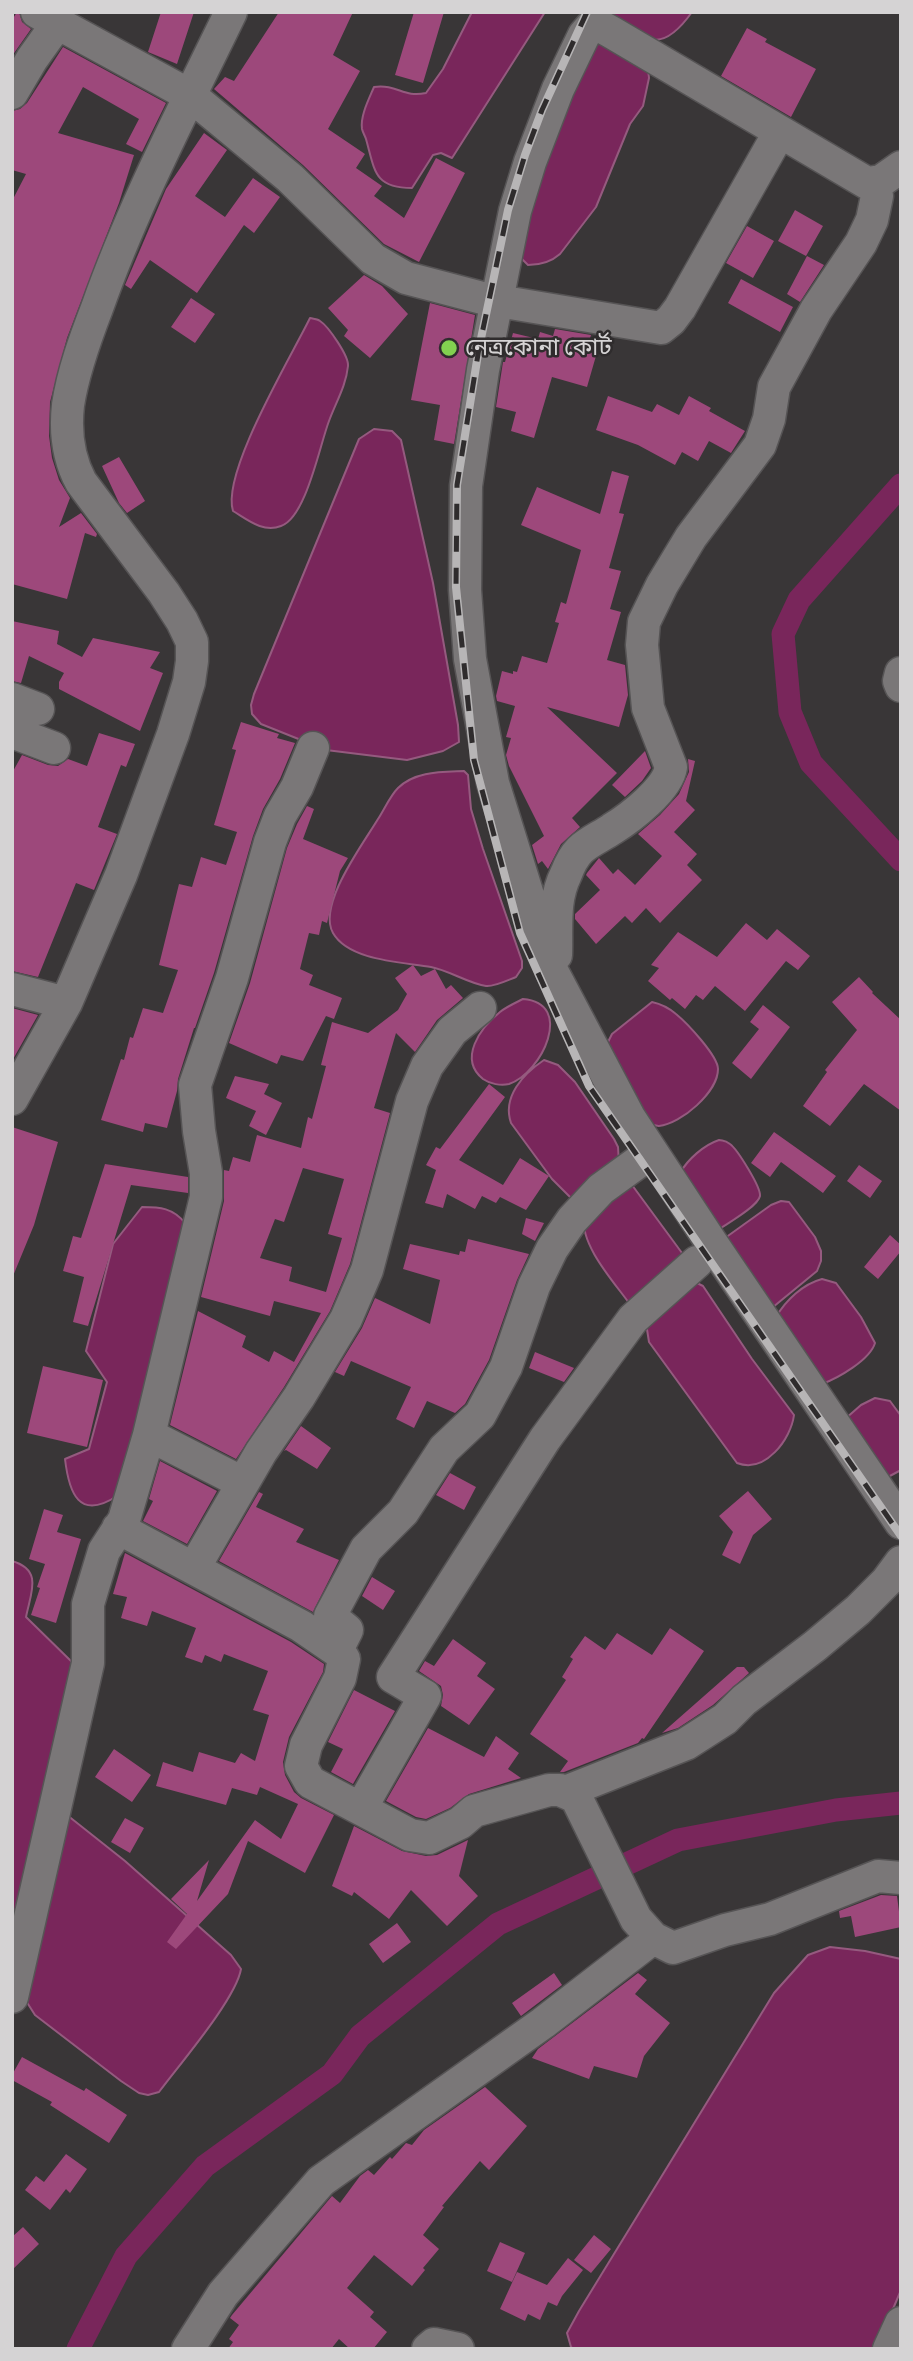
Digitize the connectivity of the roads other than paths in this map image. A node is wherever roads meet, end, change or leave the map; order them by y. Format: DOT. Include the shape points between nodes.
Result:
graph roads {
  1 [pos="231,12"];
  2 [pos="47,18"];
  3 [pos="12,93"];
  4 [pos="191,96"];
  5 [pos="775,140"];
  6 [pos="901,167"];
  7 [pos="873,183"];
  8 [pos="497,300"];
  9 [pos="901,673"];
  10 [pos="901,686"];
  11 [pos="12,733"];
  12 [pos="54,748"];
  13 [pos="313,748"];
  14 [pos="551,969"];
  15 [pos="12,989"];
  16 [pos="66,1003"];
  17 [pos="480,1008"];
  18 [pos="12,1099"];
  19 [pos="652,1152"];
  20 [pos="697,1262"];
  21 [pos="149,1435"];
  22 [pos="243,1483"];
  23 [pos="901,1523"];
  24 [pos="118,1528"];
  25 [pos="901,1562"];
  26 [pos="194,1568"];
  27 [pos="337,1650"];
  28 [pos="571,1795"];
  29 [pos="361,1808"];
  30 [pos="901,1879"];
  31 [pos="645,1928"];
  32 [pos="12,1997"];
  33 [pos="901,2323"];
  34 [pos="188,2349"];
  35 [pos="428,2349"];
  36 [pos="458,2349"];
  37 [pos="889,2349"];
  1 -- 4 [label="street"];
  2 -- 3 [label="street" via="32,59"];
  2 -- 4 [label="street"];
  4 -- 8 [label="street" via="290,178 373,259 433,287"];
  4 -- 16 [label="street" via="112,265 68,404 73,468 182,621 192,642 192,661 173,734 121,875"];
  5 -- 8 [label="street" via="680,308 662,328"];
  6 -- 7 [label="street"];
  7 -- 8 [label="street" via="600,26 591,27 558,89 530,162"];
  7 -- 14 [label="street" via="877,196 872,220 774,387 760,445 691,537 644,622 648,708 671,767 670,777 628,818 580,850 572,862 556,905 556,953"];
  8 -- 14 [label="street" via="466,486 470,659 493,783"];
  9 -- 10 [label="street"];
  11 -- 12 [label="street"];
  13 -- 21 [label="street" via="270,842 232,978 195,1085 206,1196"];
  14 -- 19 [label="street"];
  15 -- 16 [label="street"];
  16 -- 18 [label="street"];
  17 -- 22 [label="street" via="452,1031 427,1066 412,1101 367,1270 346,1319"];
  19 -- 23 [label="street"];
  19 -- 27 [label="street" via="601,1189 552,1249 506,1367 480,1415 444,1449 403,1512 366,1549 330,1616 347,1630"];
  20 -- 29 [label="street" via="634,1319 545,1438 433,1612 393,1677 425,1696"];
  21 -- 22 [label="street"];
  21 -- 24 [label="street"];
  22 -- 26 [label="street"];
  24 -- 26 [label="street"];
  24 -- 32 [label="street" via="104,1551 88,1604 88,1663"];
  25 -- 28 [label="street" via="858,1610 725,1719 686,1744"];
  26 -- 27 [label="street"];
  27 -- 29 [label="street" via="344,1659 343,1667 306,1745 301,1766 310,1782"];
  28 -- 29 [label="street" via="549,1790 474,1811 429,1838 410,1835"];
  28 -- 31 [label="street"];
  30 -- 31 [label="street" via="870,1879 770,1919 673,1948"];
  31 -- 34 [label="street" via="544,2023 321,2182 223,2294"];
  33 -- 37 [label="street"];
  35 -- 36 [label="street" via="434,2344"];
}
